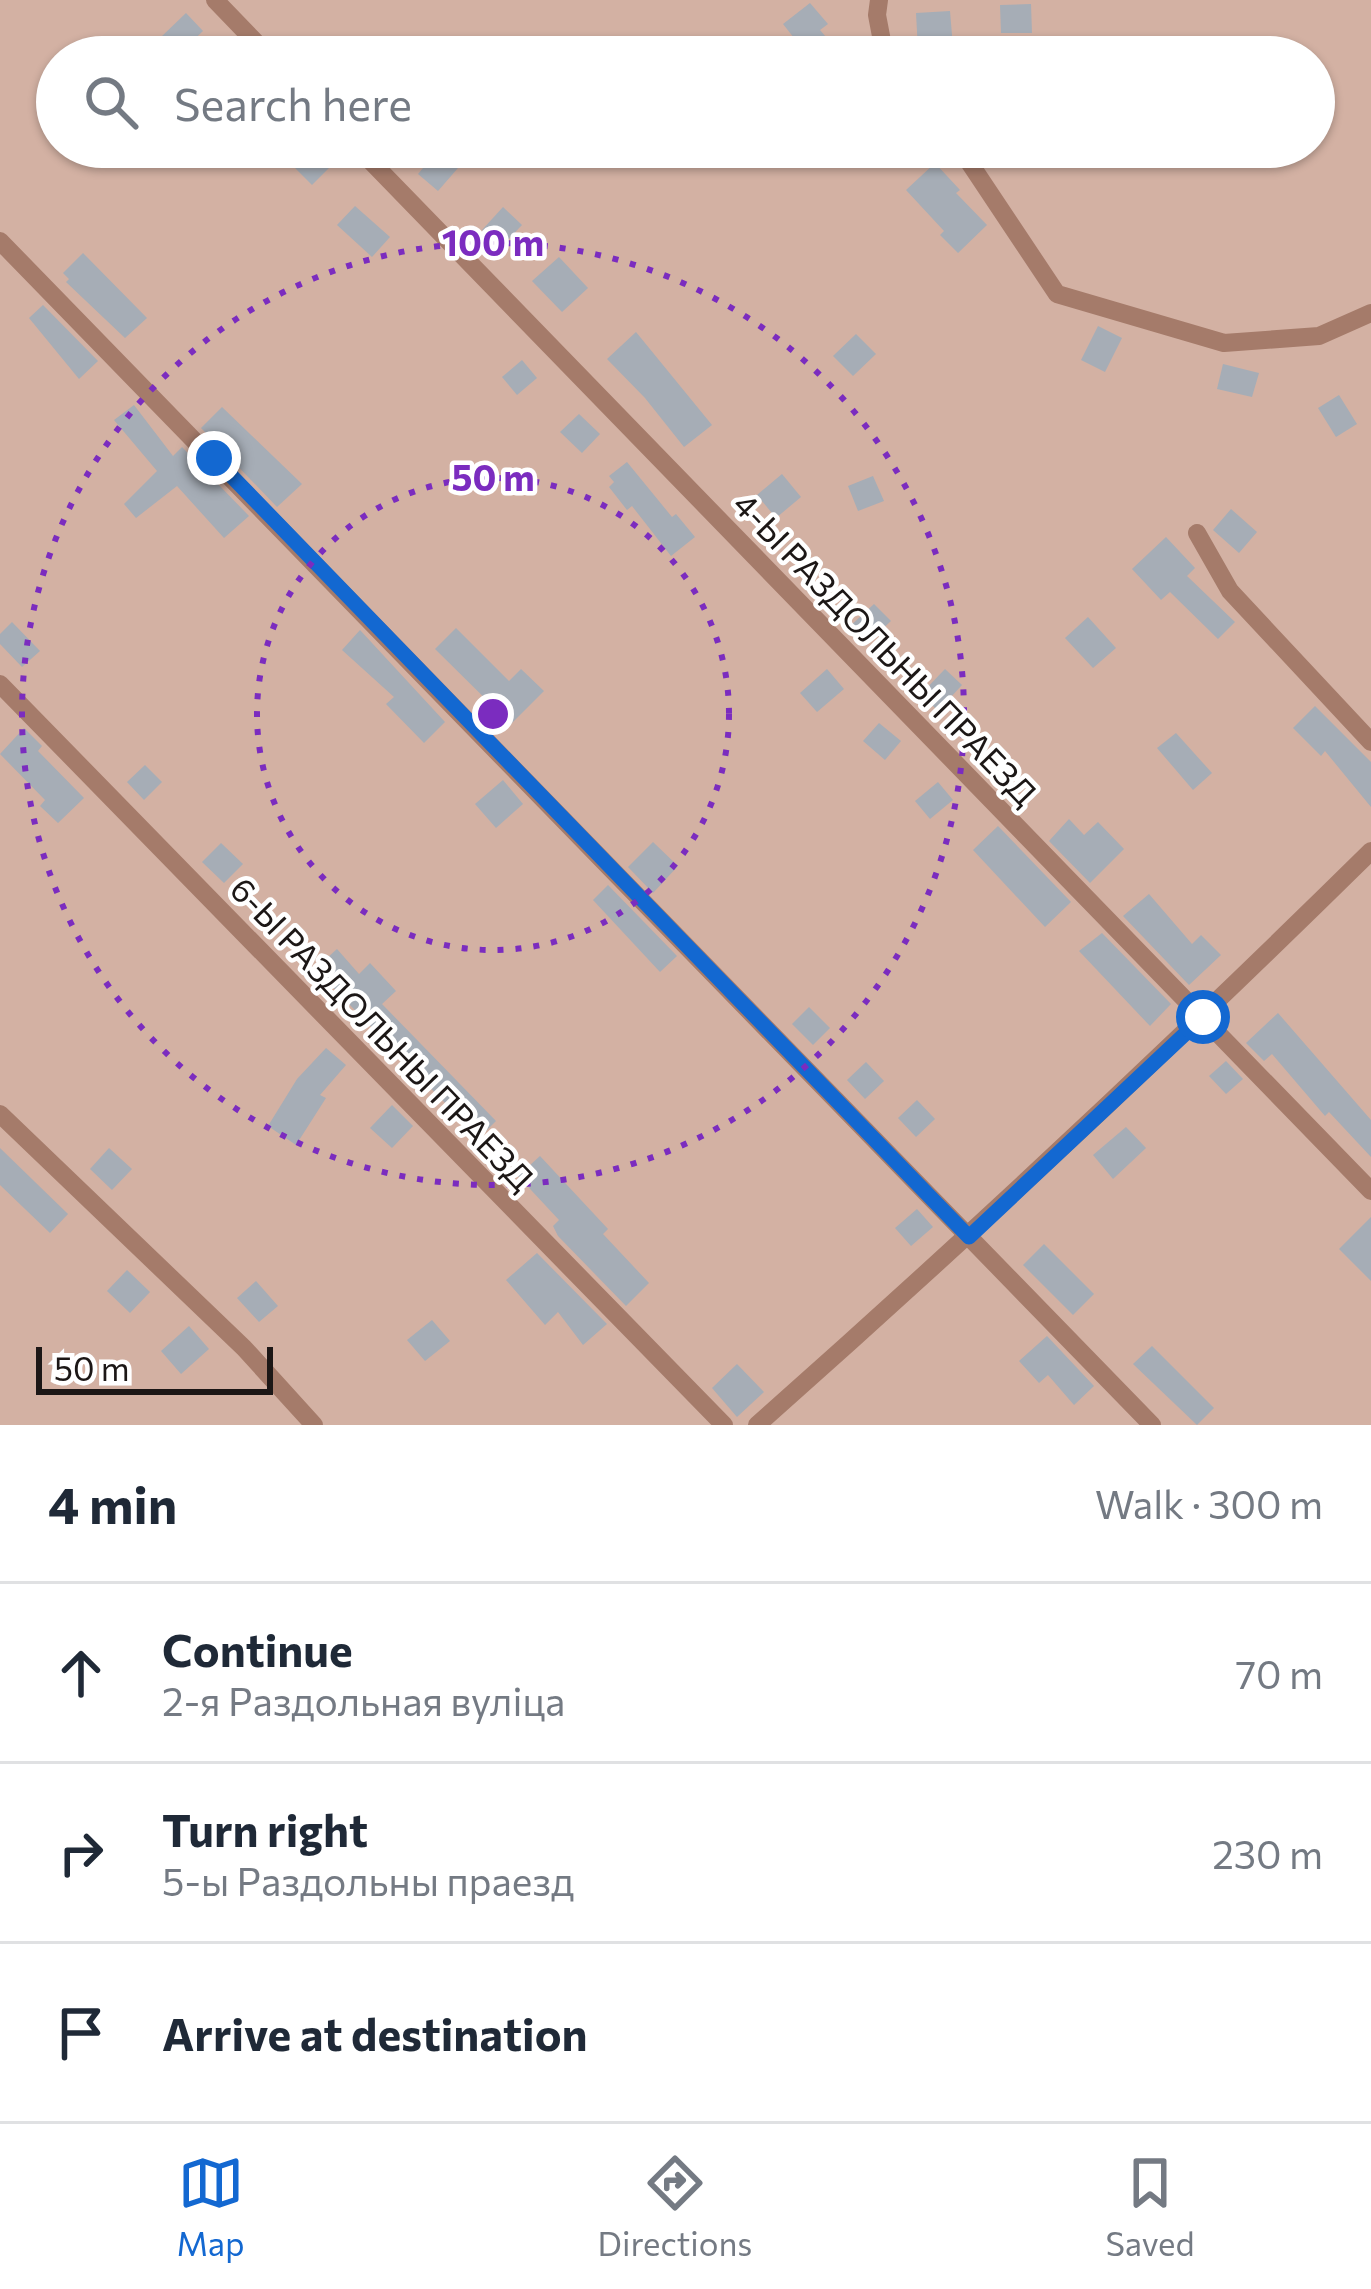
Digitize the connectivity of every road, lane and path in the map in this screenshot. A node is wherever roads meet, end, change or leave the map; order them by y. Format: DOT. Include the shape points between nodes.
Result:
graph roads {
  1 [pos="215,0"];
  2 [pos="862,0"];
  3 [pos="878,8"];
  4 [pos="250,36"];
  5 [pos="377,168"];
  6 [pos="973,168"];
  7 [pos="0,241"];
  8 [pos="1371,314"];
  9 [pos="1197,533"];
  10 [pos="0,684"];
  11 [pos="1371,742"];
  12 [pos="1371,851"];
  13 [pos="1203,1017"];
  14 [pos="0,1114"];
  15 [pos="1371,1191"];
  16 [pos="969,1237"];
  17 [pos="314,1425"];
  18 [pos="724,1425"];
  19 [pos="757,1425"];
  20 [pos="1152,1425"];
  1 -- 4 [label="lane"];
  2 -- 3 [label="lane"];
  5 -- 13 [label="lane, 4-Ы РАЗДОЛЬНЫ ПРАЕЗД"];
  6 -- 8 [label="lane" via="1057,294 1224,343 1319,337"];
  7 -- 16 [label="lane"];
  9 -- 11 [label="lane" via="1230,592"];
  10 -- 18 [label="lane, 6-Ы РАЗДОЛЬНЫ ПРАЕЗД"];
  12 -- 13 [label="lane"];
  13 -- 15 [label="lane, 4-Ы РАЗДОЛЬНЫ ПРАЕЗД"];
  13 -- 16 [label="lane"];
  14 -- 17 [label="lane"];
  16 -- 19 [label="lane"];
  16 -- 20 [label="lane"];
}
